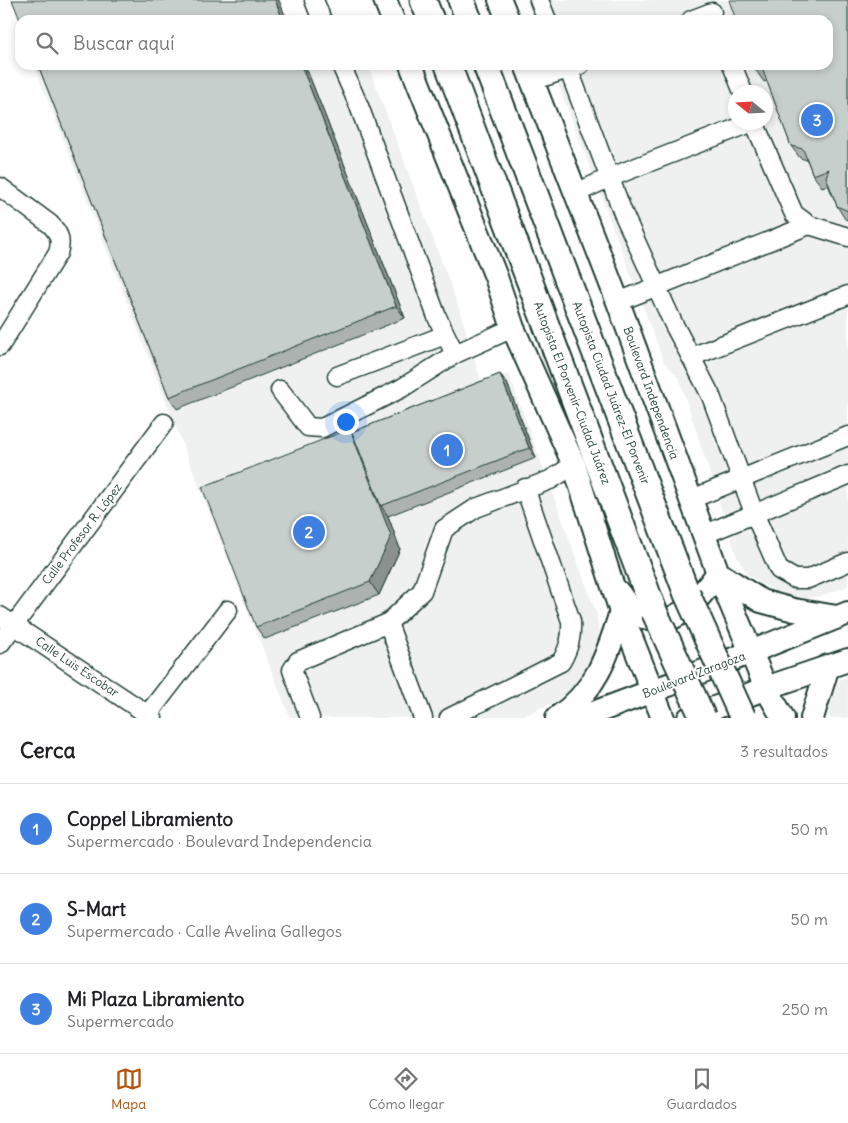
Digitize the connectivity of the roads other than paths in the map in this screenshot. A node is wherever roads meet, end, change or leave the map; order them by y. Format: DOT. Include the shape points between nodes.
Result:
graph roads {
  1 [pos="314,0"];
  2 [pos="385,0"];
  3 [pos="423,0"];
  4 [pos="461,0"];
  5 [pos="500,0"];
  6 [pos="539,0"];
  7 [pos="320,15"];
  8 [pos="391,15"];
  9 [pos="429,15"];
  10 [pos="467,15"];
  11 [pos="506,15"];
  12 [pos="545,15"];
  13 [pos="343,70"];
  14 [pos="413,70"];
  15 [pos="450,70"];
  16 [pos="488,70"];
  17 [pos="547,70"];
  18 [pos="573,70"];
  19 [pos="734,70"];
  20 [pos="529,73"];
  21 [pos="740,85"];
  22 [pos="733,130"];
  23 [pos="757,130"];
  24 [pos="611,177"];
  25 [pos="0,187"];
  26 [pos="576,193"];
  27 [pos="809,226"];
  28 [pos="848,237"];
  29 [pos="657,286"];
  30 [pos="848,296"];
  31 [pos="618,302"];
  32 [pos="513,328"];
  33 [pos="445,335"];
  34 [pos="0,346"];
  35 [pos="455,354"];
  36 [pos="692,357"];
  37 [pos="337,376"];
  38 [pos="280,390"];
  39 [pos="164,423"];
  40 [pos="848,436"];
  41 [pos="574,465"];
  42 [pos="848,475"];
  43 [pos="742,479"];
  44 [pos="524,488"];
  45 [pos="689,500"];
  46 [pos="754,513"];
  47 [pos="703,535"];
  48 [pos="848,562"];
  49 [pos="718,573"];
  50 [pos="614,586"];
  51 [pos="228,610"];
  52 [pos="621,612"];
  53 [pos="842,615"];
  54 [pos="7,620"];
  55 [pos="388,624"];
  56 [pos="0,644"];
  57 [pos="752,652"];
  58 [pos="842,665"];
  59 [pos="766,688"];
  60 [pos="653,691"];
  61 [pos="149,717"];
  62 [pos="310,718"];
  63 [pos="423,718"];
  64 [pos="450,718"];
  65 [pos="557,718"];
  66 [pos="580,718"];
  67 [pos="663,718"];
  68 [pos="689,718"];
  69 [pos="703,718"];
  70 [pos="743,718"];
  71 [pos="782,718"];
  72 [pos="812,718"];
  1 -- 7 [label="street"];
  2 -- 8 [label="main road"];
  3 -- 9 [label="highway"];
  4 -- 10 [label="highway"];
  5 -- 11 [label="main road"];
  6 -- 12 [label="street"];
  13 -- 33 [label="street"];
  14 -- 32 [label="main road"];
  15 -- 69 [label="highway, Autopista El Porvenir-Ciudad Juárez, bridge" via="654,611"];
  16 -- 70 [label="highway, Autopista Ciudad Juárez-El Porvenir, bridge" via="688,594"];
  17 -- 20 [label="street"];
  18 -- 24 [label="street"];
  19 -- 21 [label="street"];
  20 -- 26 [label="main road, Boulevard Independencia"];
  22 -- 24 [label="street"];
  23 -- 27 [label="street" via="794,214"];
  24 -- 26 [label="street"];
  24 -- 29 [label="street" via="623,213"];
  25 -- 34 [label="street" via="50,224 60,237 58,253"];
  26 -- 31 [label="main road, Boulevard Independencia"];
  27 -- 28 [label="street"];
  27 -- 29 [label="street"];
  29 -- 31 [label="street"];
  29 -- 36 [label="street"];
  30 -- 36 [label="street"];
  31 -- 45 [label="main road, Boulevard Independencia"];
  32 -- 35 [label="street"];
  32 -- 41 [label="main road"];
  33 -- 35 [label="street"];
  33 -- 37 [label="street"];
  35 -- 38 [label="street" via="402,388 322,428 308,427"];
  36 -- 43 [label="street" via="711,396"];
  39 -- 54 [label="street, Calle Profesor R. López"];
  40 -- 43 [label="street"];
  41 -- 44 [label="street" via="550,480"];
  41 -- 50 [label="main road"];
  42 -- 46 [label="street"];
  43 -- 45 [label="street"];
  43 -- 46 [label="street"];
  44 -- 55 [label="street" via="476,508 444,529 422,591"];
  44 -- 64 [label="street" via="571,621 569,646 561,662"];
  45 -- 47 [label="main road, Boulevard Independencia"];
  46 -- 47 [label="street"];
  46 -- 48 [label="street" via="779,570 794,579 808,579"];
  47 -- 49 [label="main road, Boulevard Independencia"];
  49 -- 50 [label="main road" via="682,614 668,620 651,619 631,609"];
  49 -- 53 [label="main road" via="761,601 794,610"];
  49 -- 57 [label="main road, Boulevard Independencia"];
  50 -- 52 [label="main road"];
  51 -- 61 [label="street"];
  52 -- 60 [label="main road"];
  52 -- 65 [label="main road" via="600,671 588,691"];
  53 -- 57 [label="main road, Boulevard Zaragoza"];
  54 -- 56 [label="street, Calle Profesor R. López"];
  54 -- 61 [label="street, Calle Luis Escobar"];
  55 -- 62 [label="street" via="298,661 292,670"];
  55 -- 63 [label="street"];
  57 -- 59 [label="main road, Boulevard Independencia"];
  57 -- 60 [label="main road, Boulevard Zaragoza"];
  58 -- 59 [label="main road"];
  58 -- 72 [label="main road"];
  59 -- 68 [label="main road"];
  59 -- 71 [label="main road, Boulevard Independencia"];
  60 -- 66 [label="main road, Boulevard Zaragoza"];
  60 -- 67 [label="main road"];
}
